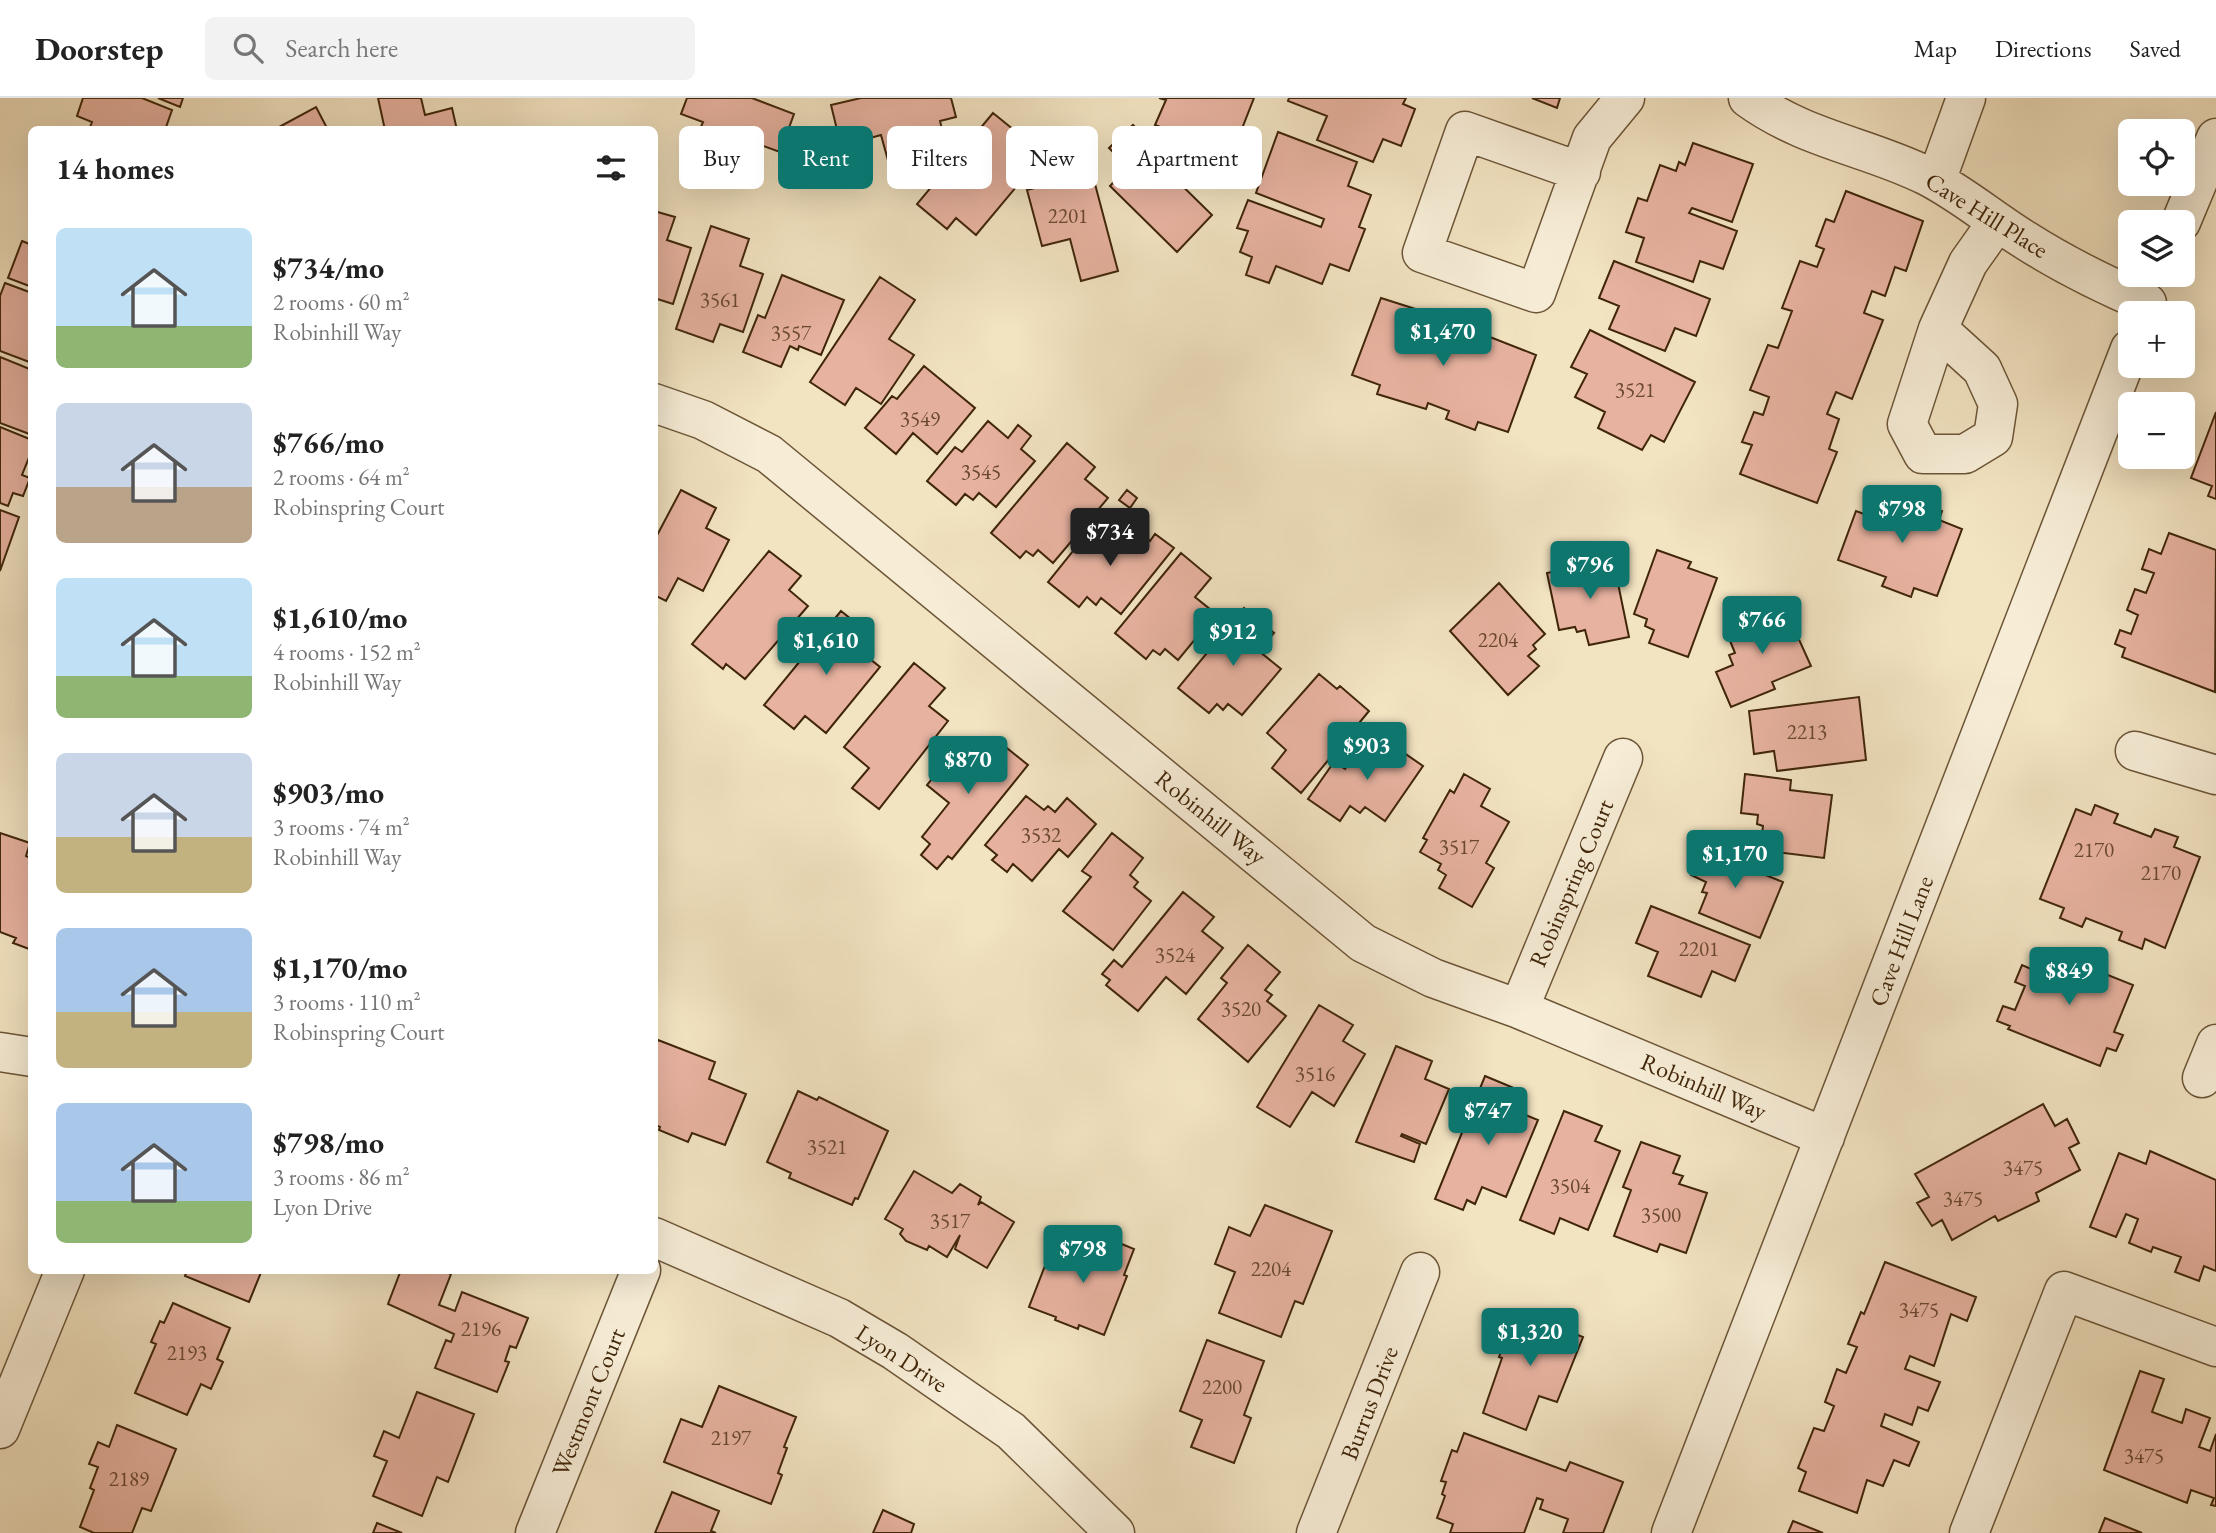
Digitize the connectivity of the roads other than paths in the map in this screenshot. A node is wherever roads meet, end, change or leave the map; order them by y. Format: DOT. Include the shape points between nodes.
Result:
graph roads {
  1 [pos="1625,98"];
  2 [pos="1748,98"];
  3 [pos="1966,98"];
  4 [pos="2216,138"];
  5 [pos="1581,172"];
  6 [pos="1936,181"];
  7 [pos="2186,210"];
  8 [pos="1997,222"];
  9 [pos="2150,297"];
  10 [pos="1938,329"];
  11 [pos="2119,378"];
  12 [pos="658,404"];
  13 [pos="2134,751"];
  14 [pos="1623,758"];
  15 [pos="2216,775"];
  16 [pos="1519,1009"];
  17 [pos="2216,1044"];
  18 [pos="0,1052"];
  19 [pos="28,1056"];
  20 [pos="2202,1079"];
  21 [pos="1825,1137"];
  22 [pos="658,1239"];
  23 [pos="1420,1272"];
  24 [pos="63,1274"];
  25 [pos="639,1274"];
  26 [pos="2216,1347"];
  27 [pos="0,1429"];
  28 [pos="535,1533"];
  29 [pos="1115,1533"];
  30 [pos="1316,1533"];
  31 [pos="1671,1533"];
  32 [pos="1969,1533"];
  1 -- 5 [label="street" via="1592,138"];
  2 -- 6 [label="street, Cave Hill Place" via="1774,117 1825,140"];
  3 -- 6 [label="street"];
  4 -- 7 [label="street"];
  5 -- 5 [label="street" via="1536,293 1422,253 1465,131"];
  6 -- 8 [label="street, Cave Hill Place"];
  8 -- 9 [label="street, Cave Hill Place" via="2098,281"];
  8 -- 10 [label="street" via="1968,263"];
  11 -- 21 [label="street, Cave Hill Lane"];
  12 -- 16 [label="street, Robinhill Way" via="703,420 769,454 1363,943 1433,978"];
  13 -- 15 [label="street"];
  14 -- 16 [label="street, Robinspring Court"];
  16 -- 21 [label="street, Robinhill Way"];
  17 -- 20 [label="street"];
  18 -- 19 [label="street"];
  21 -- 31 [label="street, Cave Hill Lane"];
  22 -- 29 [label="street, Lyon Drive" via="839,1318 895,1351 1011,1431"];
  23 -- 30 [label="street, Burrus Drive"];
  24 -- 27 [label="street"];
  25 -- 28 [label="street, Westmont Court"];
  26 -- 32 [label="street" via="2064,1291"];
}
